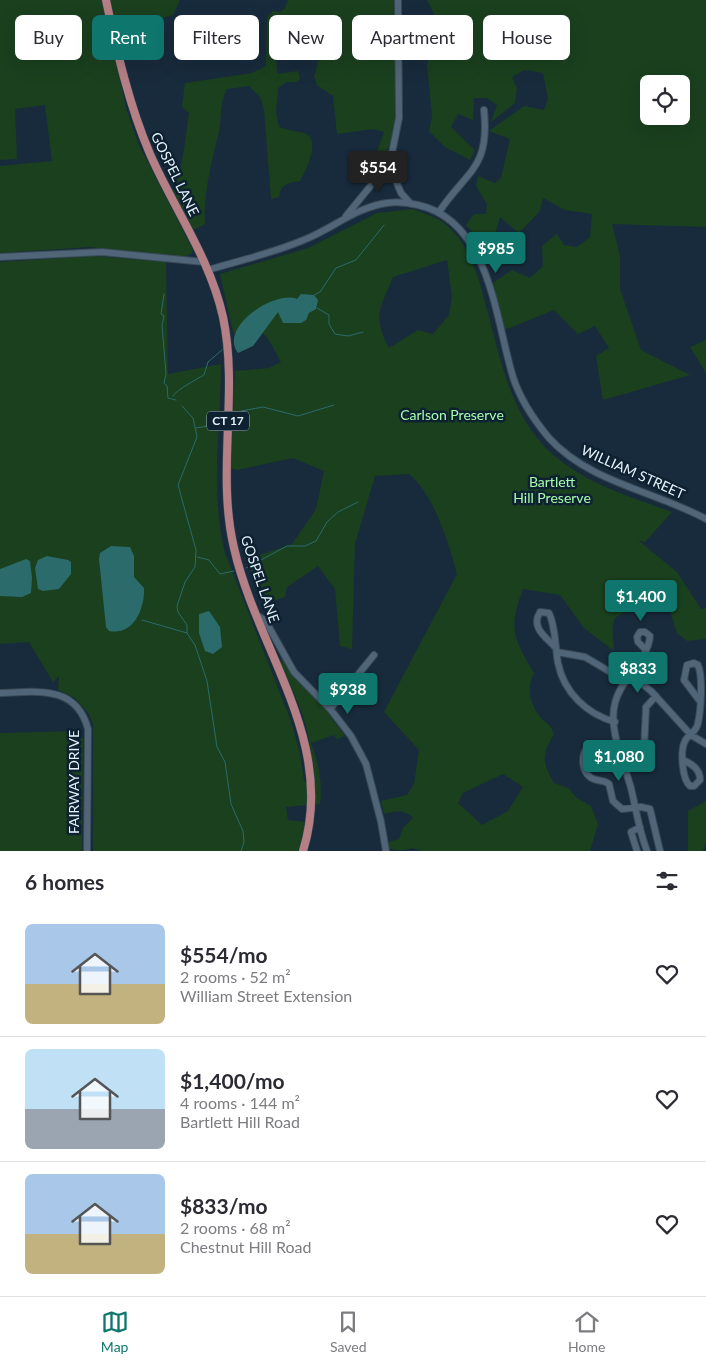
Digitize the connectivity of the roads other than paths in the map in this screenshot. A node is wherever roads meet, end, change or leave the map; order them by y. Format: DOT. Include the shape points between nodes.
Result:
graph roads {
  1 [pos="106,0"];
  2 [pos="398,0"];
  3 [pos="484,110"];
  4 [pos="392,153"];
  5 [pos="410,203"];
  6 [pos="439,212"];
  7 [pos="344,218"];
  8 [pos="0,257"];
  9 [pos="206,266"];
  10 [pos="706,519"];
  11 [pos="258,616"];
  12 [pos="557,650"];
  13 [pos="646,650"];
  14 [pos="374,655"];
  15 [pos="628,677"];
  16 [pos="0,693"];
  17 [pos="656,696"];
  18 [pos="699,700"];
  19 [pos="330,709"];
  20 [pos="615,722"];
  21 [pos="691,735"];
  22 [pos="706,744"];
  23 [pos="683,760"];
  24 [pos="623,761"];
  25 [pos="583,762"];
  26 [pos="635,808"];
  27 [pos="640,827"];
  28 [pos="86,851"];
  29 [pos="303,851"];
  30 [pos="386,851"];
  31 [pos="637,851"];
  32 [pos="647,851"];
  33 [pos="660,851"];
  1 -- 9 [label="main road, GOSPEL LANE / CT 17" via="124,81 142,135"];
  2 -- 4 [label="street" via="399,118"];
  3 -- 6 [label="street" via="483,152 475,169"];
  4 -- 5 [label="street" via="396,181"];
  4 -- 7 [label="street" via="373,183"];
  5 -- 6 [label="street, WILLIAM STREET"];
  5 -- 7 [label="street, WILLIAM STREET" via="380,204"];
  6 -- 10 [label="street, WILLIAM STREET" via="466,234 479,257 521,397 550,439 571,458 590,469"];
  7 -- 9 [label="street, WILLIAM STREET" via="307,239 271,252"];
  8 -- 9 [label="street" via="102,252"];
  9 -- 11 [label="main road, GOSPEL LANE / CT 17" via="219,301 227,339 230,530"];
  11 -- 19 [label="street" via="266,620 294,672"];
  11 -- 29 [label="main road, GOSPEL LANE / CT 17" via="298,717 308,753 312,803"];
  12 -- 12 [label="street" via="549,613 540,612 537,623 541,634"];
  12 -- 15 [label="street" via="585,657"];
  12 -- 20 [label="street" via="564,681 573,696 600,718"];
  13 -- 15 [label="street"];
  14 -- 19 [label="street"];
  15 -- 17 [label="street"];
  15 -- 20 [label="street" via="615,703"];
  16 -- 28 [label="street, FAIRWAY DRIVE" via="56,694 69,700 82,714 88,729"];
  17 -- 21 [label="street"];
  17 -- 24 [label="street" via="646,707 644,750 637,758"];
  18 -- 18 [label="street" via="684,680 686,665 690,663 698,665 700,670"];
  18 -- 21 [label="street" via="698,723"];
  19 -- 30 [label="street" via="366,764 382,822"];
  20 -- 24 [label="street"];
  21 -- 22 [label="street"];
  21 -- 23 [label="street" via="684,744"];
  24 -- 26 [label="street"];
  25 -- 26 [label="street" via="589,777 609,784 616,805 622,809"];
  26 -- 27 [label="street"];
  26 -- 33 [label="street" via="650,809"];
  27 -- 31 [label="street" via="631,832"];
  27 -- 32 [label="street"];
}
